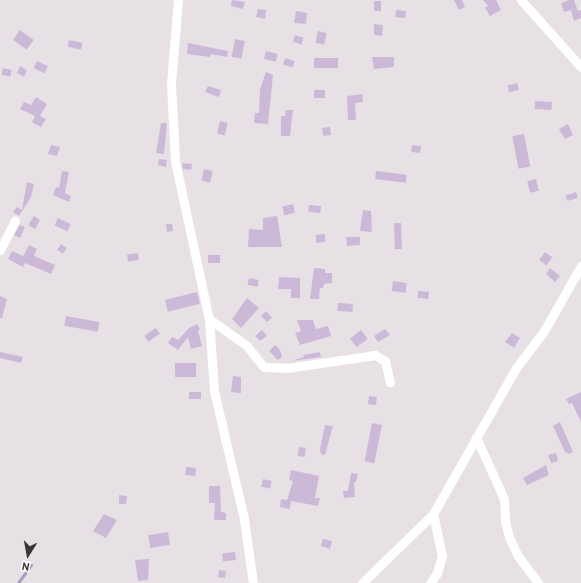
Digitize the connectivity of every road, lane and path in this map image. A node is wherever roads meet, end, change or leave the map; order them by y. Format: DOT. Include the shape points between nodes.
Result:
graph roads {
  1 [pos="178,0"];
  2 [pos="521,0"];
  3 [pos="581,66"];
  4 [pos="15,221"];
  5 [pos="0,250"];
  6 [pos="581,266"];
  7 [pos="209,319"];
  8 [pos="390,382"];
  9 [pos="476,437"];
  10 [pos="433,514"];
  11 [pos="253,583"];
  12 [pos="362,583"];
  13 [pos="430,583"];
  14 [pos="538,583"];
  1 -- 7 [label="street" via="171,84 174,161"];
  2 -- 3 [label="street"];
  4 -- 5 [label="street"];
  6 -- 9 [label="street" via="544,331 516,368"];
  7 -- 8 [label="street" via="246,345 264,367 287,368 375,355 385,361"];
  7 -- 11 [label="street" via="214,391 244,519"];
  9 -- 10 [label="street"];
  9 -- 14 [label="street" via="504,499 509,537 518,556"];
  10 -- 12 [label="street"];
  10 -- 13 [label="street" via="442,556 438,573"];
}
